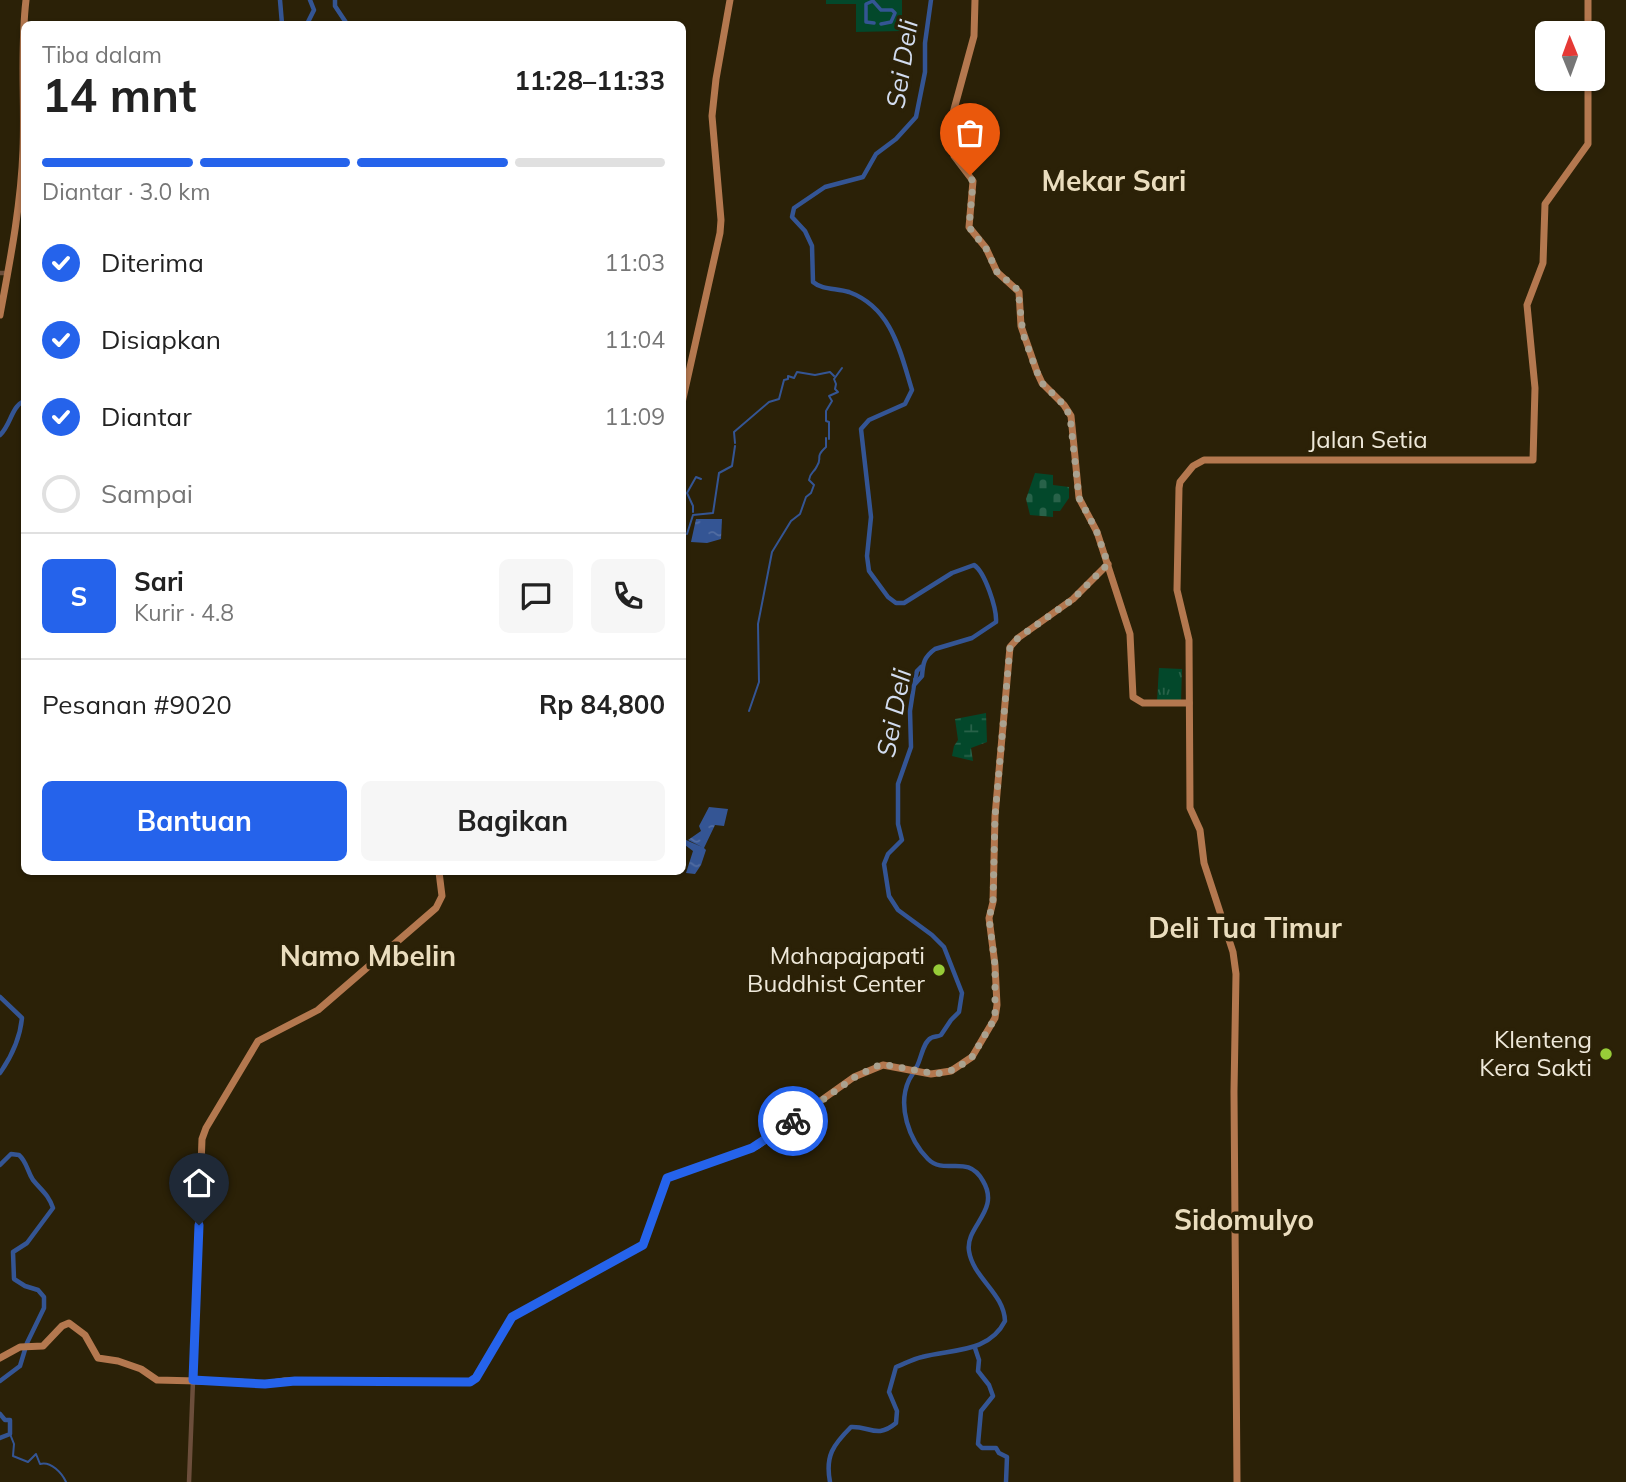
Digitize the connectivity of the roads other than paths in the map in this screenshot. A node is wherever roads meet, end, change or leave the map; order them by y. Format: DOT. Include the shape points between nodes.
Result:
graph roads {
  1 [pos="26,0"];
  2 [pos="730,0"];
  3 [pos="975,0"];
  4 [pos="1588,0"];
  5 [pos="24,21"];
  6 [pos="1588,21"];
  7 [pos="1588,91"];
  8 [pos="21,171"];
  9 [pos="4,273"];
  10 [pos="0,315"];
  11 [pos="686,385"];
  12 [pos="1107,563"];
  13 [pos="1190,704"];
  14 [pos="439,875"];
  15 [pos="0,1358"];
  16 [pos="193,1380"];
  17 [pos="189,1482"];
  18 [pos="1237,1482"];
  1 -- 5 [label="main road"];
  2 -- 11 [label="main road" via="712,115 720,233"];
  3 -- 12 [label="main road" via="974,38 953,113 950,148 973,181 970,229 997,272 1018,290 1023,334 1037,372 1070,416 1079,498"];
  4 -- 6 [label="main road"];
  7 -- 13 [label="main road, Jalan Setia" via="1588,144 1545,204 1543,263 1527,305 1535,388 1533,460 1203,460 1193,466 1179,488 1177,592 1189,632"];
  8 -- 9 [label="main road"];
  9 -- 10 [label="main road"];
  12 -- 13 [label="main road" via="1130,634 1133,697 1143,703"];
  12 -- 16 [label="main road" via="1009,650 989,918 995,1018 969,1059 945,1073 887,1065 866,1070 758,1145 667,1178 643,1245 512,1317 470,1382"];
  13 -- 18 [label="main road" via="1190,808 1237,974"];
  14 -- 16 [label="main road" via="442,896 438,906 318,1010 258,1041 206,1128"];
  15 -- 16 [label="main road" via="43,1346 64,1325 72,1324 85,1335 99,1359 141,1369 157,1380"];
  16 -- 17 [label="street"];
}
